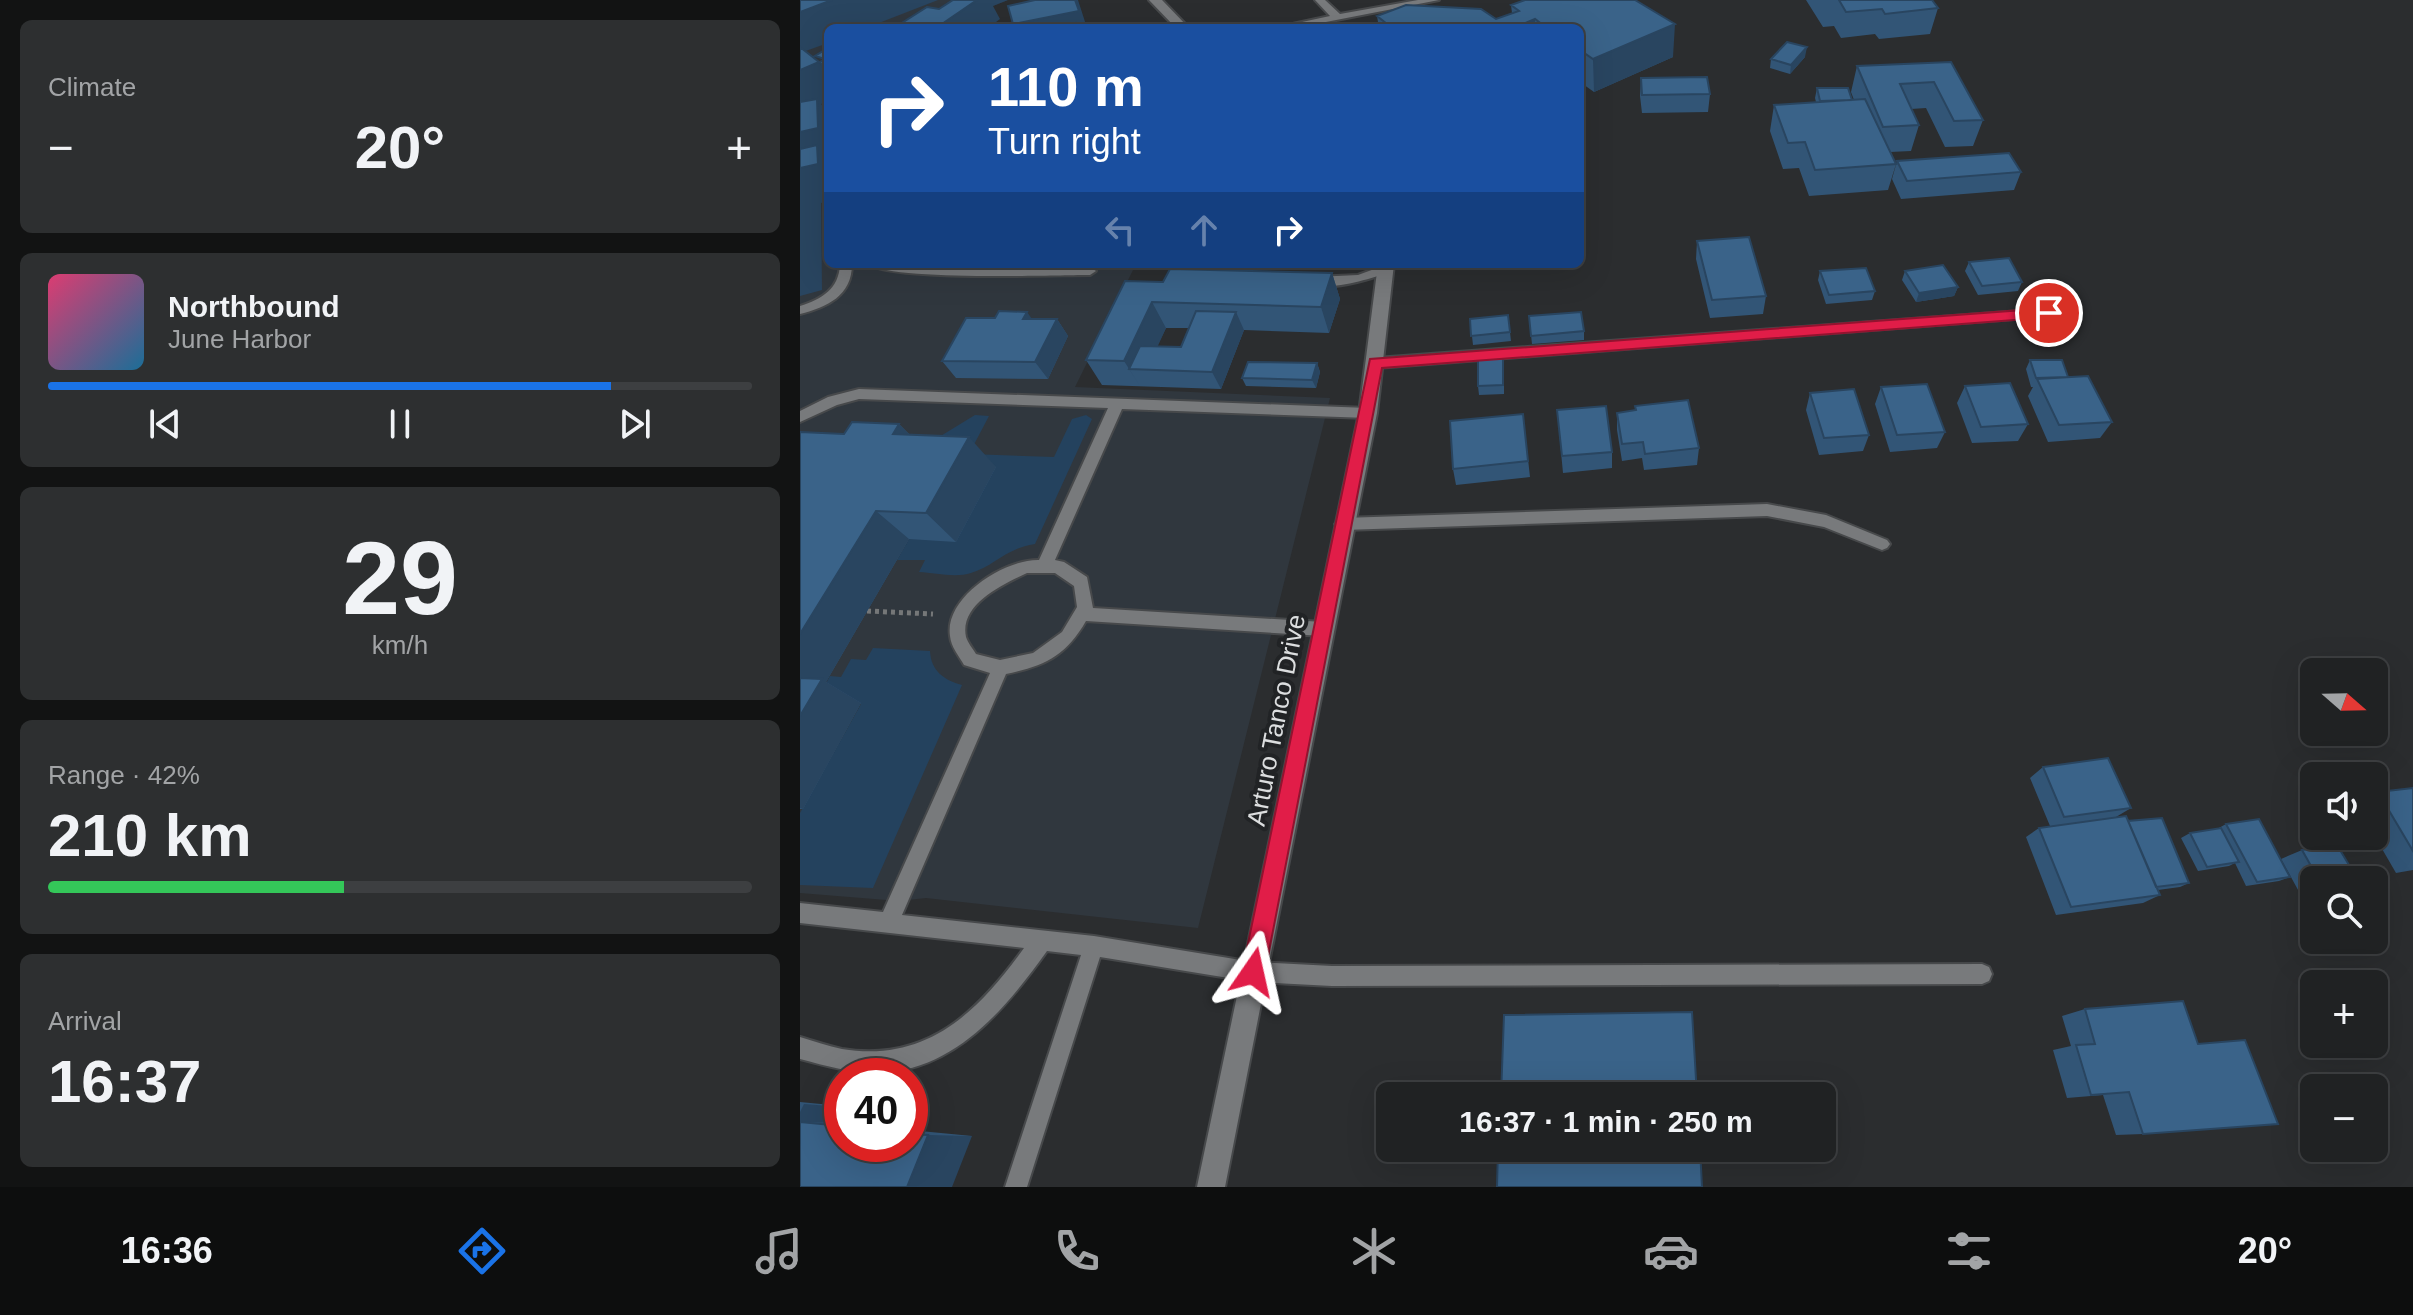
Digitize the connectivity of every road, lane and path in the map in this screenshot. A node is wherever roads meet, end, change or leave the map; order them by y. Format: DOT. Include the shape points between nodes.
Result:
graph roads {
  1 [pos="1155,0"];
  2 [pos="1320,0"];
  3 [pos="1434,0"];
  4 [pos="1336,16"];
  5 [pos="1313,20"];
  6 [pos="1179,24"];
  7 [pos="1296,24"];
  8 [pos="1322,24"];
  9 [pos="846,268"];
  10 [pos="900,268"];
  11 [pos="1383,268"];
  12 [pos="1387,268"];
  13 [pos="1090,271"];
  14 [pos="1306,280"];
  15 [pos="800,310"];
  16 [pos="2049,313"];
  17 [pos="1376,363"];
  18 [pos="1117,404"];
  19 [pos="1368,413"];
  20 [pos="800,417"];
  21 [pos="1343,524"];
  22 [pos="1882,544"];
  23 [pos="1044,567"];
  24 [pos="867,611"];
  25 [pos="1081,614"];
  26 [pos="962,616"];
  27 [pos="1323,629"];
  28 [pos="1000,668"];
  29 [pos="800,913"];
  30 [pos="889,922"];
  31 [pos="1042,940"];
  32 [pos="1094,946"];
  33 [pos="1253,972"];
  34 [pos="1982,974"];
  35 [pos="800,1048"];
  36 [pos="1016,1187"];
  37 [pos="1211,1187"];
  1 -- 6 [label="street"];
  2 -- 4 [label="lane"];
  3 -- 4 [label="lane"];
  4 -- 5 [label="lane"];
  5 -- 7 [label="lane"];
  5 -- 8 [label="lane"];
  9 -- 15 [label="lane" via="842,287 815,307"];
  10 -- 13 [label="lane"];
  11 -- 14 [label="lane" via="1359,279"];
  12 -- 17 [label="street, Arturo Tanco Drive"];
  16 -- 17 [label="lane"];
  17 -- 19 [label="street, Arturo Tanco Drive"];
  18 -- 19 [label="lane"];
  18 -- 20 [label="lane" via="859,394"];
  18 -- 23 [label="lane"];
  19 -- 21 [label="street, Arturo Tanco Drive"];
  21 -- 22 [label="lane" via="1767,510 1826,521"];
  21 -- 27 [label="street, Arturo Tanco Drive"];
  23 -- 25 [label="lane" via="1058,567 1081,582"];
  23 -- 26 [label="lane" via="1026,566 992,581"];
  24 -- 26 [label="path"];
  25 -- 27 [label="lane"];
  25 -- 28 [label="lane" via="1068,637 1037,660"];
  26 -- 28 [label="lane" via="958,636 970,660"];
  27 -- 33 [label="street, Arturo Tanco Drive"];
  28 -- 30 [label="lane"];
  29 -- 30 [label="lane"];
  30 -- 31 [label="lane"];
  31 -- 32 [label="lane"];
  31 -- 35 [label="lane" via="986,1012 942,1047 875,1062"];
  32 -- 33 [label="lane"];
  32 -- 36 [label="lane"];
  33 -- 34 [label="lane"];
  33 -- 37 [label="street, Arturo Tanco Drive"];
}
